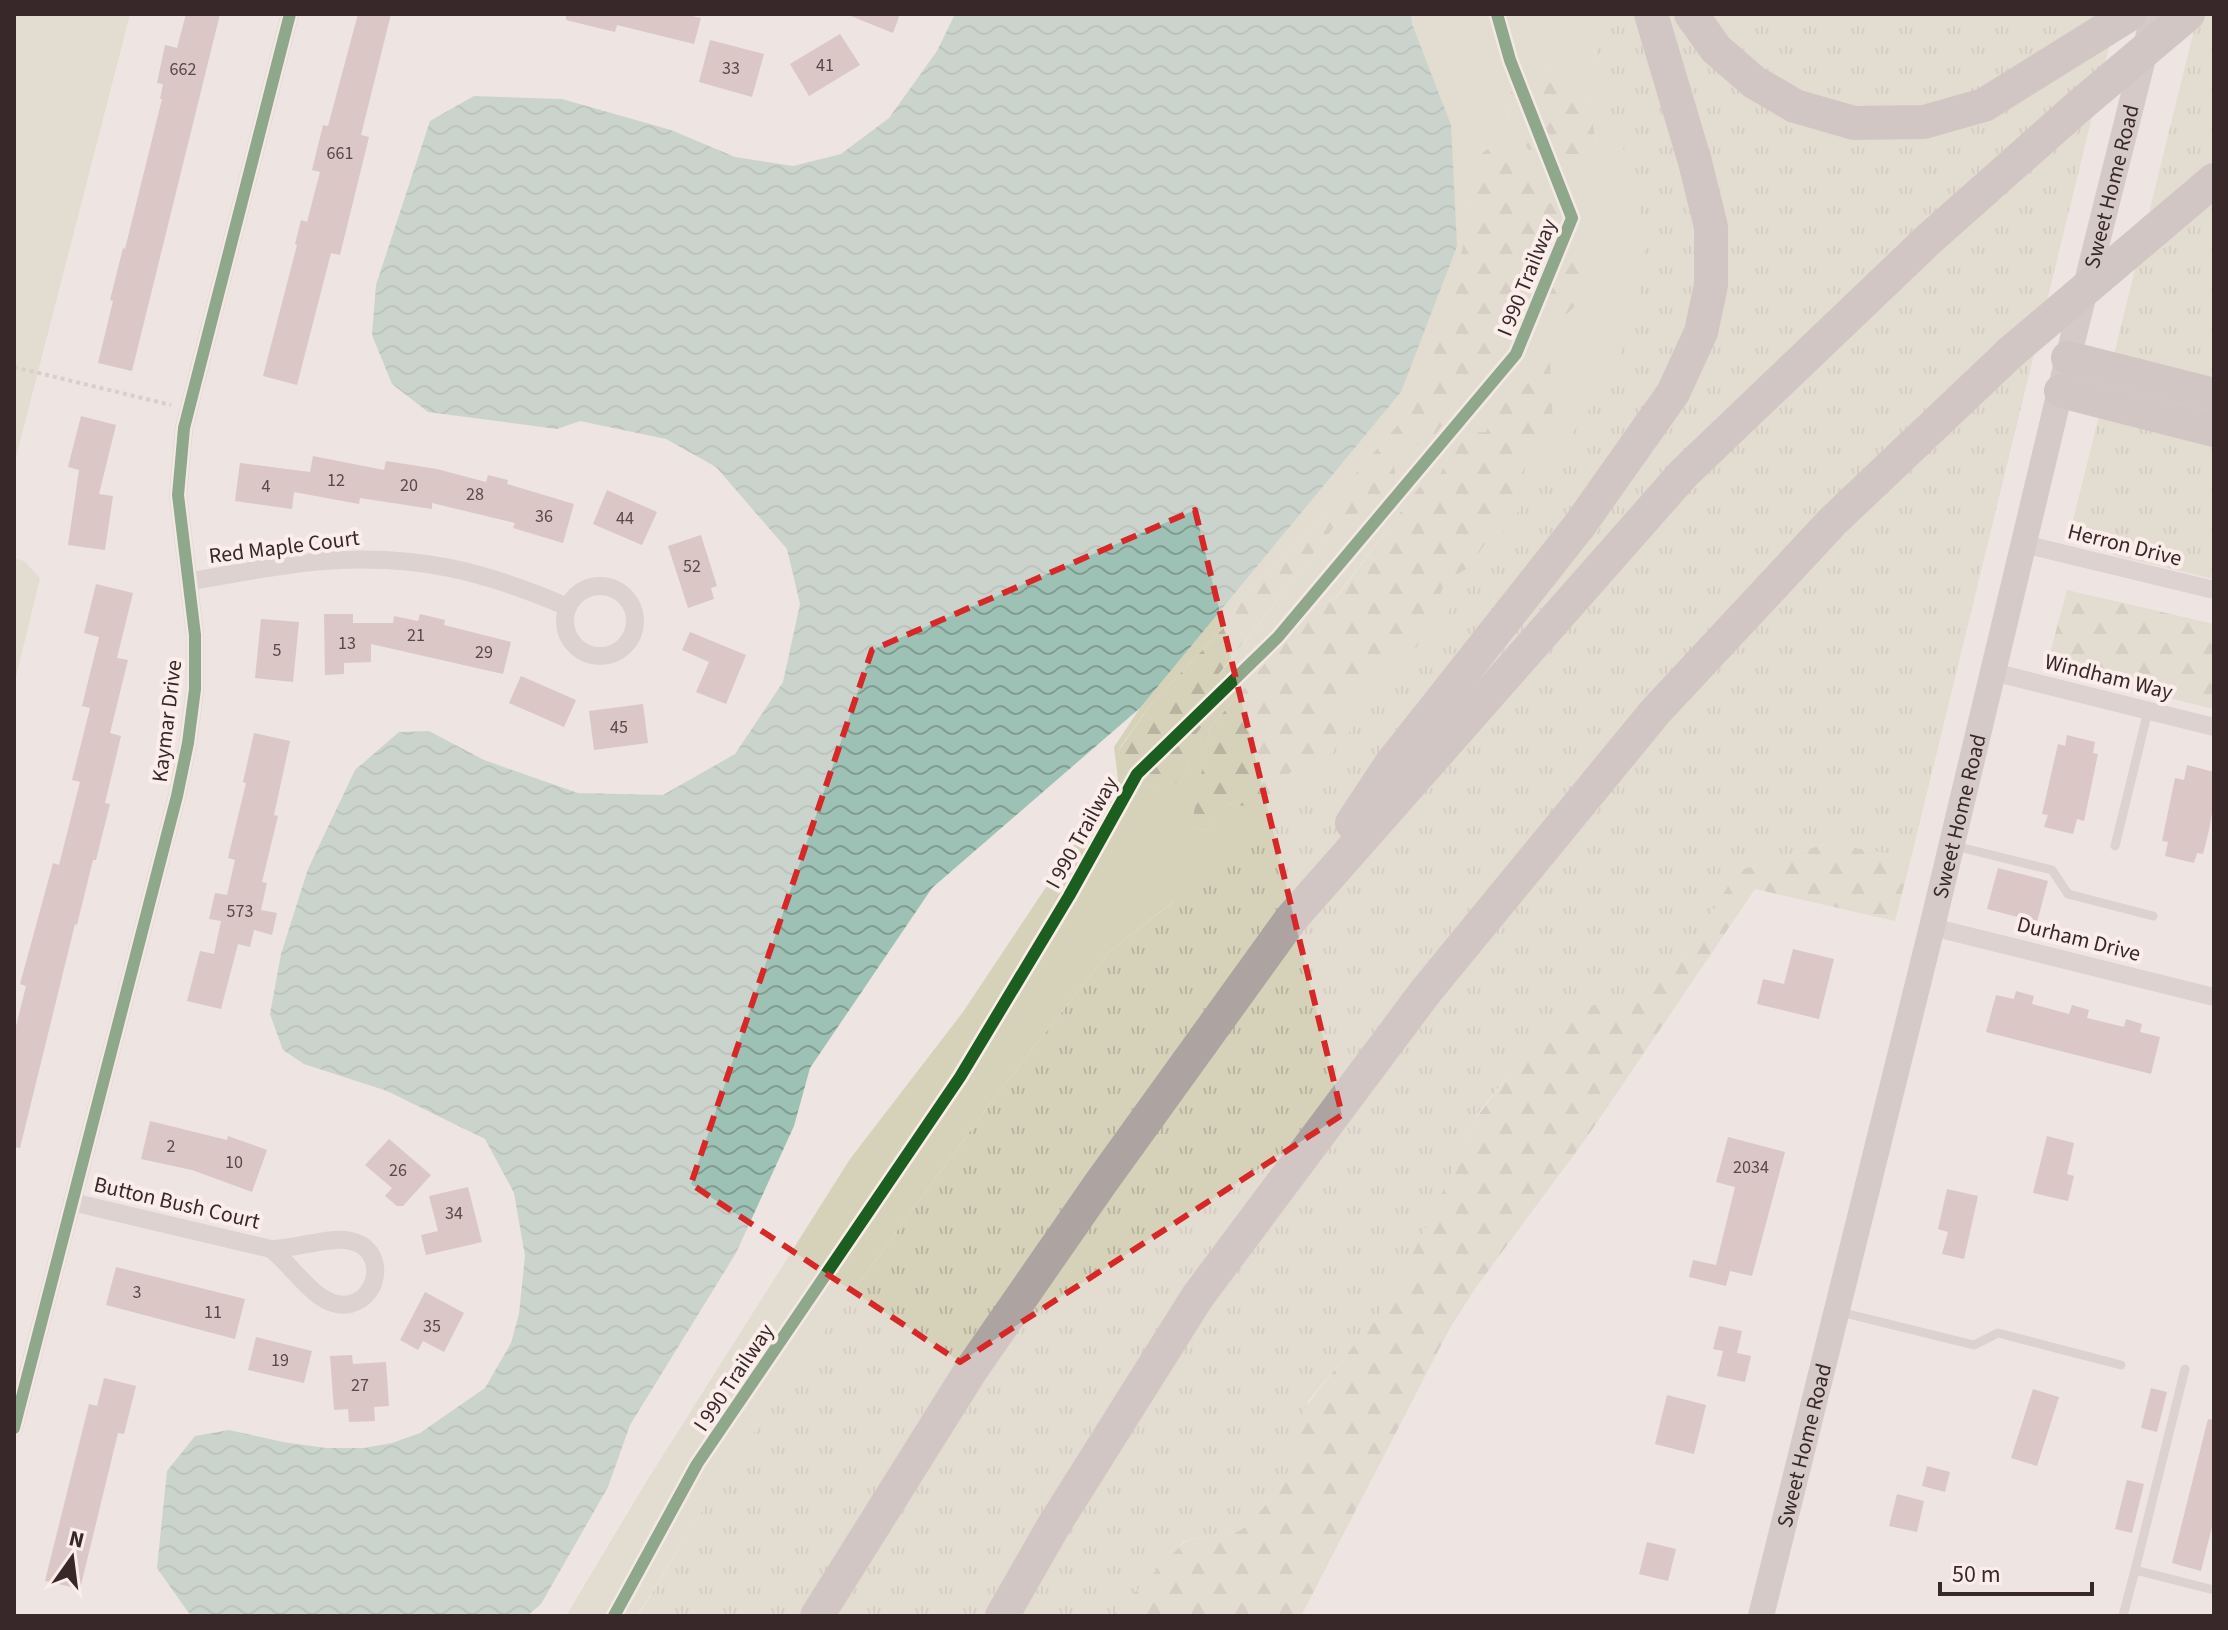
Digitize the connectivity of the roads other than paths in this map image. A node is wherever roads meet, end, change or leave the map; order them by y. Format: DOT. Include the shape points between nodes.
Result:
graph roads {
  1 [pos="290,14"];
  2 [pos="1651,14"];
  3 [pos="1691,14"];
  4 [pos="2130,14"];
  5 [pos="2154,14"];
  6 [pos="2188,14"];
  7 [pos="2214,180"];
  8 [pos="2214,193"];
  9 [pos="2155,230"];
  10 [pos="2068,358"];
  11 [pos="2061,391"];
  12 [pos="2214,395"];
  13 [pos="2214,430"];
  14 [pos="2024,544"];
  15 [pos="191,581"];
  16 [pos="2214,590"];
  17 [pos="568,607"];
  18 [pos="1993,672"];
  19 [pos="2148,711"];
  20 [pos="2214,727"];
  21 [pos="1952,845"];
  22 [pos="2115,846"];
  23 [pos="2153,916"];
  24 [pos="1291,919"];
  25 [pos="1932,927"];
  26 [pos="2214,997"];
  27 [pos="72,1202"];
  28 [pos="271,1249"];
  29 [pos="1837,1311"];
  30 [pos="2121,1365"];
  31 [pos="2185,1369"];
  32 [pos="14,1428"];
  33 [pos="2135,1570"];
  34 [pos="2214,1590"];
  35 [pos="817,1616"];
  36 [pos="1002,1616"];
  37 [pos="1761,1616"];
  38 [pos="2123,1616"];
  1 -- 15 [label="street, Kaymar Drive" via="189,409 178,495"];
  2 -- 24 [label="highway" via="1711,227 1711,285 1696,343 1673,393 1579,526 1391,764"];
  3 -- 4 [label="highway" via="1716,49 1754,82 1795,106 1854,123 1924,122 1984,105"];
  5 -- 10 [label="main road, Sweet Home Road"];
  6 -- 24 [label="highway, bridge" via="1929,239 1684,473"];
  7 -- 9 [label="highway"];
  8 -- 9 [label="highway"];
  9 -- 36 [label="highway, bridge" via="2011,352 1833,521 1655,712 1426,991 1198,1296"];
  10 -- 11 [label="main road, Sweet Home Road"];
  10 -- 12 [label="highway"];
  11 -- 13 [label="highway"];
  11 -- 14 [label="main road, Sweet Home Road"];
  14 -- 16 [label="street, Herron Drive"];
  14 -- 18 [label="main road, Sweet Home Road"];
  15 -- 17 [label="street, Red Maple Court" via="321,561 413,562 504,580"];
  15 -- 27 [label="street, Kaymar Drive" via="195,676 188,743"];
  18 -- 19 [label="street, Windham Way"];
  18 -- 21 [label="main road, Sweet Home Road"];
  19 -- 20 [label="street, Windham Way"];
  19 -- 22 [label="lane"];
  21 -- 23 [label="lane" via="2052,870 2068,894"];
  21 -- 25 [label="main road, Sweet Home Road"];
  24 -- 35 [label="highway" via="971,1370"];
  25 -- 26 [label="street, Durham Drive"];
  25 -- 29 [label="main road, Sweet Home Road"];
  27 -- 28 [label="street, Button Bush Court"];
  27 -- 32 [label="street, Kaymar Drive"];
  28 -- 28 [label="street, Button Bush Court" via="350,1240 374,1260 375,1281 362,1299 342,1305 331,1302 311,1290"];
  29 -- 30 [label="lane" via="1974,1345 1998,1333"];
  29 -- 37 [label="main road, Sweet Home Road"];
  31 -- 33 [label="lane"];
  33 -- 34 [label="lane"];
  33 -- 38 [label="lane"];
}
